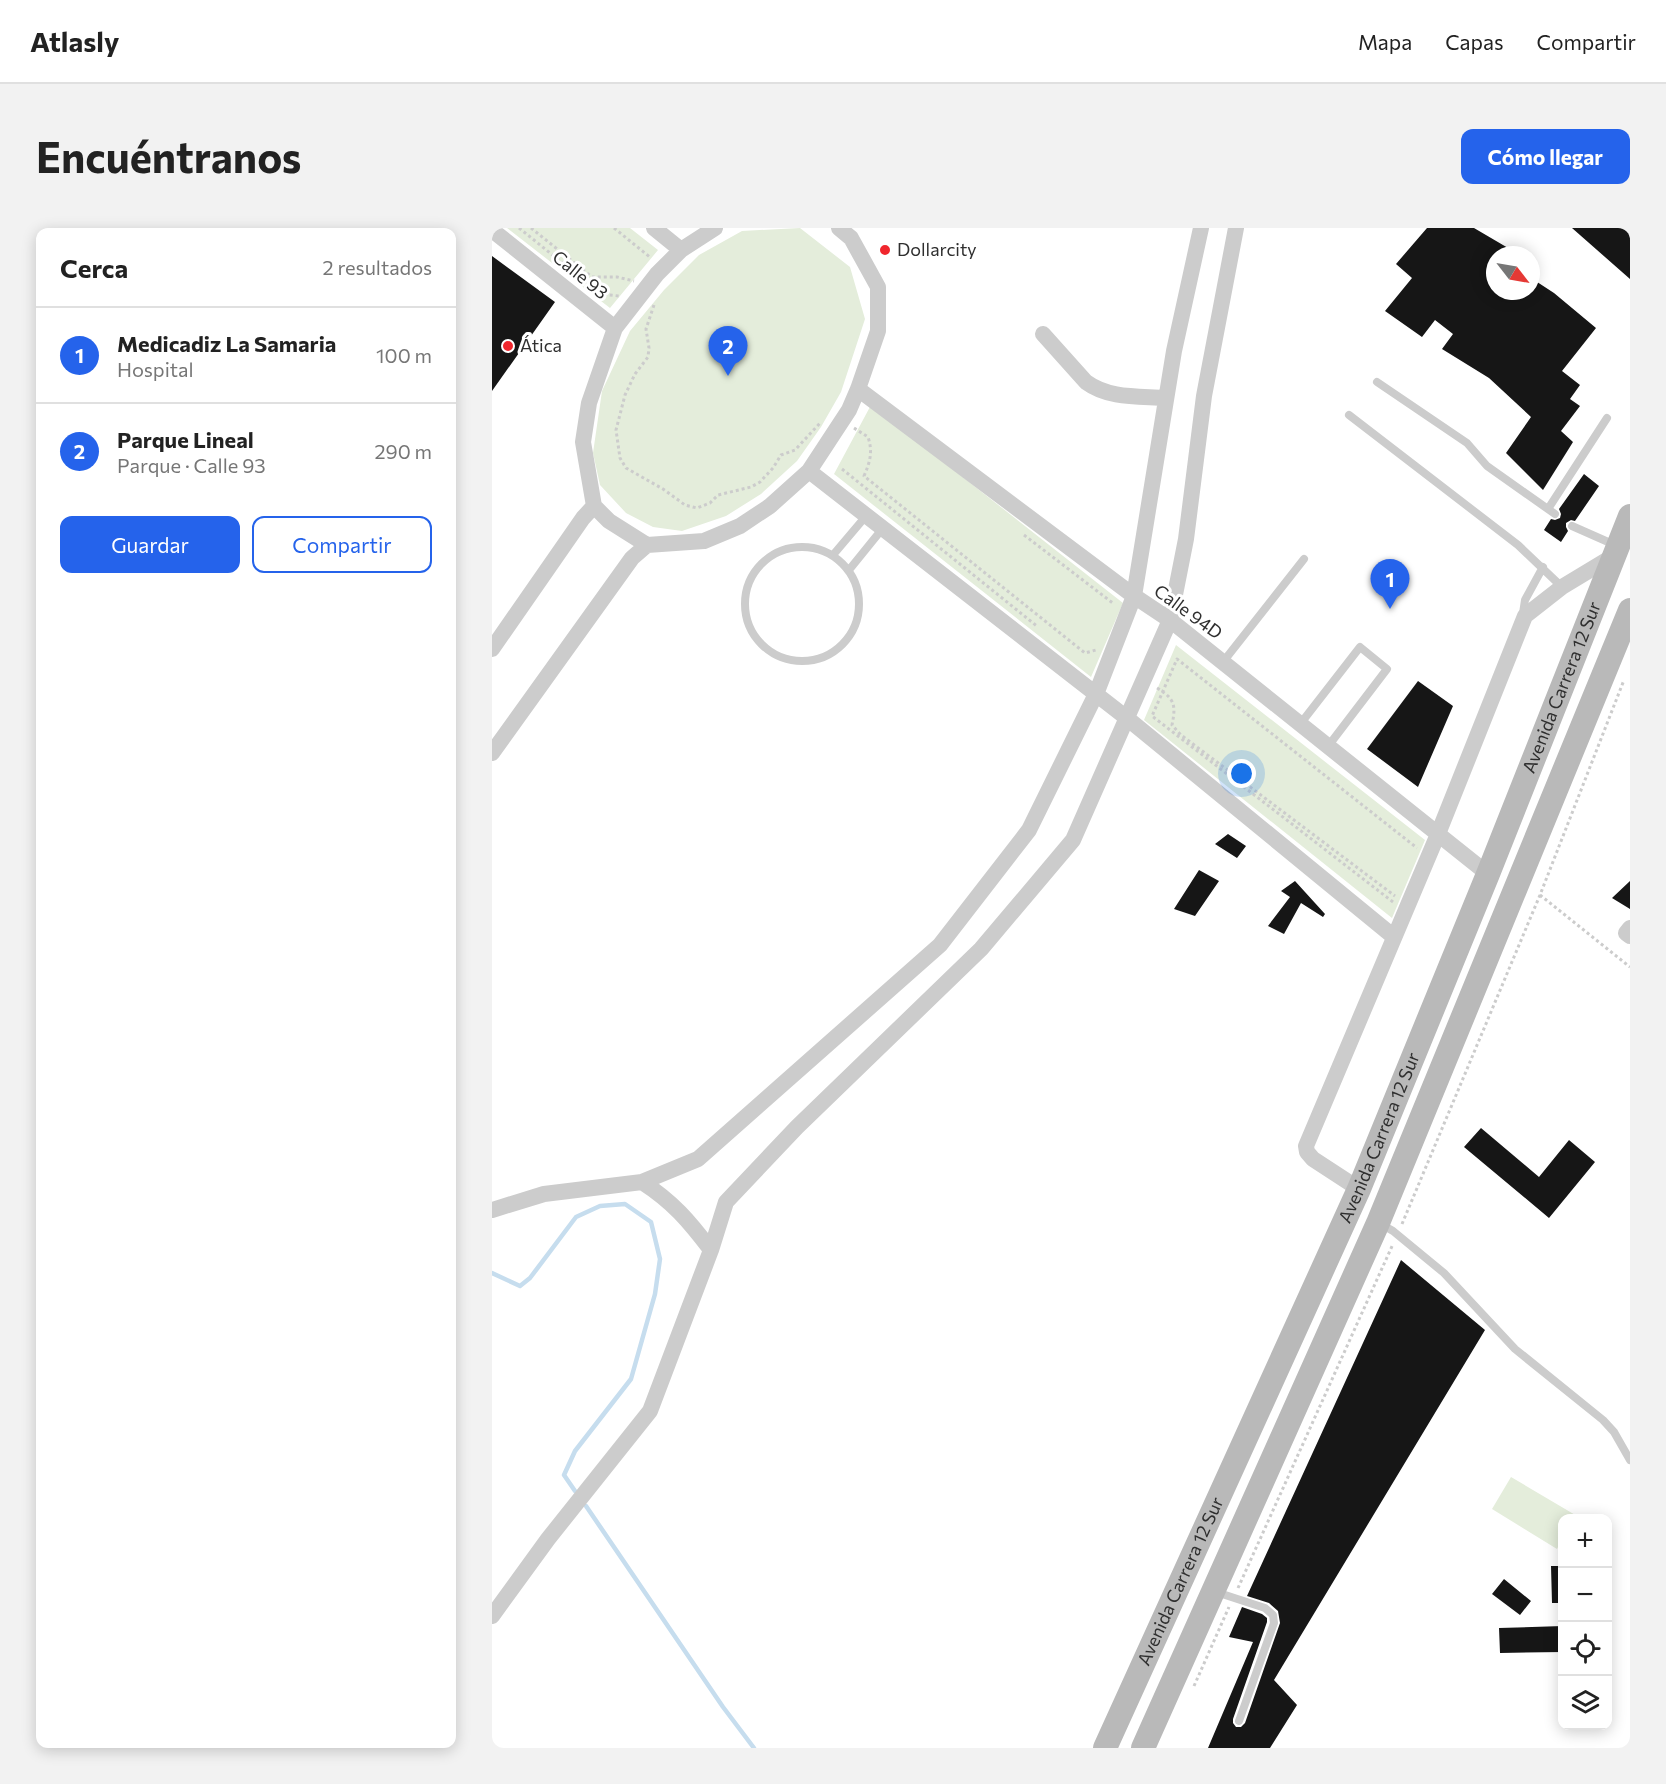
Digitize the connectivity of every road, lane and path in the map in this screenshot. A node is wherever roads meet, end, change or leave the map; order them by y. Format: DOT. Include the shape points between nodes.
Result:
graph roads {
  1 [pos="519,228"];
  2 [pos="531,228"];
  3 [pos="614,228"];
  4 [pos="654,228"];
  5 [pos="715,228"];
  6 [pos="1201,228"];
  7 [pos="492,230"];
  8 [pos="1233,230"];
  9 [pos="850,231"];
  10 [pos="681,249"];
  11 [pos="651,258"];
  12 [pos="646,289"];
  13 [pos="619,296"];
  14 [pos="615,328"];
  15 [pos="1043,334"];
  16 [pos="1377,382"];
  17 [pos="858,389"];
  18 [pos="1166,398"];
  19 [pos="1349,415"];
  20 [pos="1607,418"];
  21 [pos="842,422"];
  22 [pos="842,469"];
  23 [pos="809,471"];
  24 [pos="594,506"];
  25 [pos="866,516"];
  26 [pos="1630,516"];
  27 [pos="1572,526"];
  28 [pos="883,528"];
  29 [pos="1024,535"];
  30 [pos="647,545"];
  31 [pos="1616,551"];
  32 [pos="833,555"];
  33 [pos="1304,559"];
  34 [pos="1543,567"];
  35 [pos="849,570"];
  36 [pos="1562,587"];
  37 [pos="1134,596"];
  38 [pos="1117,607"];
  39 [pos="1630,610"];
  40 [pos="1525,616"];
  41 [pos="1170,620"];
  42 [pos="1045,633"];
  43 [pos="492,649"];
  44 [pos="1099,651"];
  45 [pos="1223,662"];
  46 [pos="1162,691"];
  47 [pos="1096,694"];
  48 [pos="1128,719"];
  49 [pos="1301,723"];
  50 [pos="1329,745"];
  51 [pos="492,753"];
  52 [pos="1438,834"];
  53 [pos="1417,848"];
  54 [pos="1488,874"];
  55 [pos="1540,896"];
  56 [pos="1396,897"];
  57 [pos="1393,902"];
  58 [pos="1630,928"];
  59 [pos="1630,936"];
  60 [pos="1394,937"];
  61 [pos="1630,967"];
  62 [pos="642,1182"];
  63 [pos="1359,1189"];
  64 [pos="492,1210"];
  65 [pos="1378,1223"];
  66 [pos="711,1250"];
  67 [pos="1630,1460"];
  68 [pos="1213,1591"];
  69 [pos="492,1616"];
  70 [pos="1239,1721"];
  71 [pos="1105,1748"];
  72 [pos="1143,1748"];
  1 -- 13 [label="path" via="601,294"];
  2 -- 12 [label="path" via="592,277 633,280"];
  3 -- 11 [label="path"];
  4 -- 10 [label="street"];
  5 -- 10 [label="street"];
  6 -- 18 [label="street"];
  7 -- 14 [label="street, Calle 93"];
  8 -- 41 [label="street"];
  9 -- 17 [label="street" via="878,287 878,331"];
  10 -- 12 [label="street"];
  12 -- 14 [label="street"];
  12 -- 21 [label="path" via="656,301 646,329 648,357 625,395 616,430 620,458 627,468 685,505 697,508 718,495 760,482 781,455 795,450 828,415"];
  14 -- 24 [label="street" via="589,403 583,442"];
  15 -- 18 [label="street" via="1094,388 1114,395"];
  16 -- 20 [label="lane" via="1467,443 1487,466 1551,512"];
  17 -- 21 [label="street"];
  17 -- 37 [label="street, Calle 94D"];
  18 -- 37 [label="street"];
  19 -- 34 [label="lane"];
  21 -- 23 [label="street"];
  21 -- 44 [label="path" via="868,437 871,460 864,476 1085,653"];
  22 -- 42 [label="path"];
  23 -- 25 [label="street"];
  23 -- 30 [label="street" via="770,506 740,526 704,541"];
  24 -- 30 [label="street" via="609,521"];
  24 -- 43 [label="street"];
  25 -- 28 [label="street"];
  25 -- 32 [label="lane"];
  26 -- 31 [label="street, Avenida Carrera 12 Sur"];
  27 -- 31 [label="lane"];
  28 -- 35 [label="lane"];
  28 -- 47 [label="street"];
  29 -- 38 [label="path"];
  30 -- 51 [label="street" via="632,558"];
  31 -- 36 [label="street"];
  31 -- 54 [label="street, Avenida Carrera 12 Sur"];
  32 -- 35 [label="lane"];
  32 -- 35 [label="lane" via="811,546 787,548 765,559 750,578 744,602 748,626 762,645 782,658 806,661 829,654 848,638 858,617 858,592"];
  33 -- 45 [label="lane"];
  34 -- 36 [label="lane"];
  34 -- 40 [label="lane" via="1525,600"];
  36 -- 40 [label="street"];
  37 -- 41 [label="street, Calle 94D"];
  37 -- 47 [label="street"];
  39 -- 65 [label="street, Avenida Carrera 12 Sur"];
  40 -- 52 [label="street"];
  41 -- 45 [label="street, Calle 94D"];
  41 -- 48 [label="street"];
  45 -- 49 [label="street, Calle 94D"];
  46 -- 53 [label="path" via="1177,659"];
  46 -- 56 [label="path" via="1172,699 1173,725 1181,735"];
  46 -- 57 [label="path" via="1152,716"];
  47 -- 48 [label="street"];
  47 -- 62 [label="street" via="1029,830 940,945 698,1159"];
  48 -- 60 [label="street"];
  48 -- 66 [label="street" via="1073,840 981,949 797,1127 726,1202"];
  49 -- 50 [label="street, Calle 94D"];
  49 -- 50 [label="lane" via="1360,647 1387,669"];
  50 -- 52 [label="street, Calle 94D"];
  52 -- 54 [label="street, Calle 94D"];
  52 -- 60 [label="street"];
  54 -- 63 [label="street, Avenida Carrera 12 Sur"];
  55 -- 61 [label="path"];
  58 -- 59 [label="street" via="1626,933"];
  60 -- 63 [label="street" via="1306,1146 1313,1159"];
  62 -- 64 [label="street" via="543,1194"];
  62 -- 66 [label="street" via="666,1198"];
  63 -- 71 [label="street, Avenida Carrera 12 Sur"];
  65 -- 67 [label="lane" via="1444,1273 1515,1349 1603,1420"];
  65 -- 68 [label="street, Avenida Carrera 12 Sur"];
  66 -- 69 [label="street" via="650,1411"];
  68 -- 70 [label="lane" via="1265,1608 1273,1615 1274,1623"];
  68 -- 72 [label="street, Avenida Carrera 12 Sur"];
}
